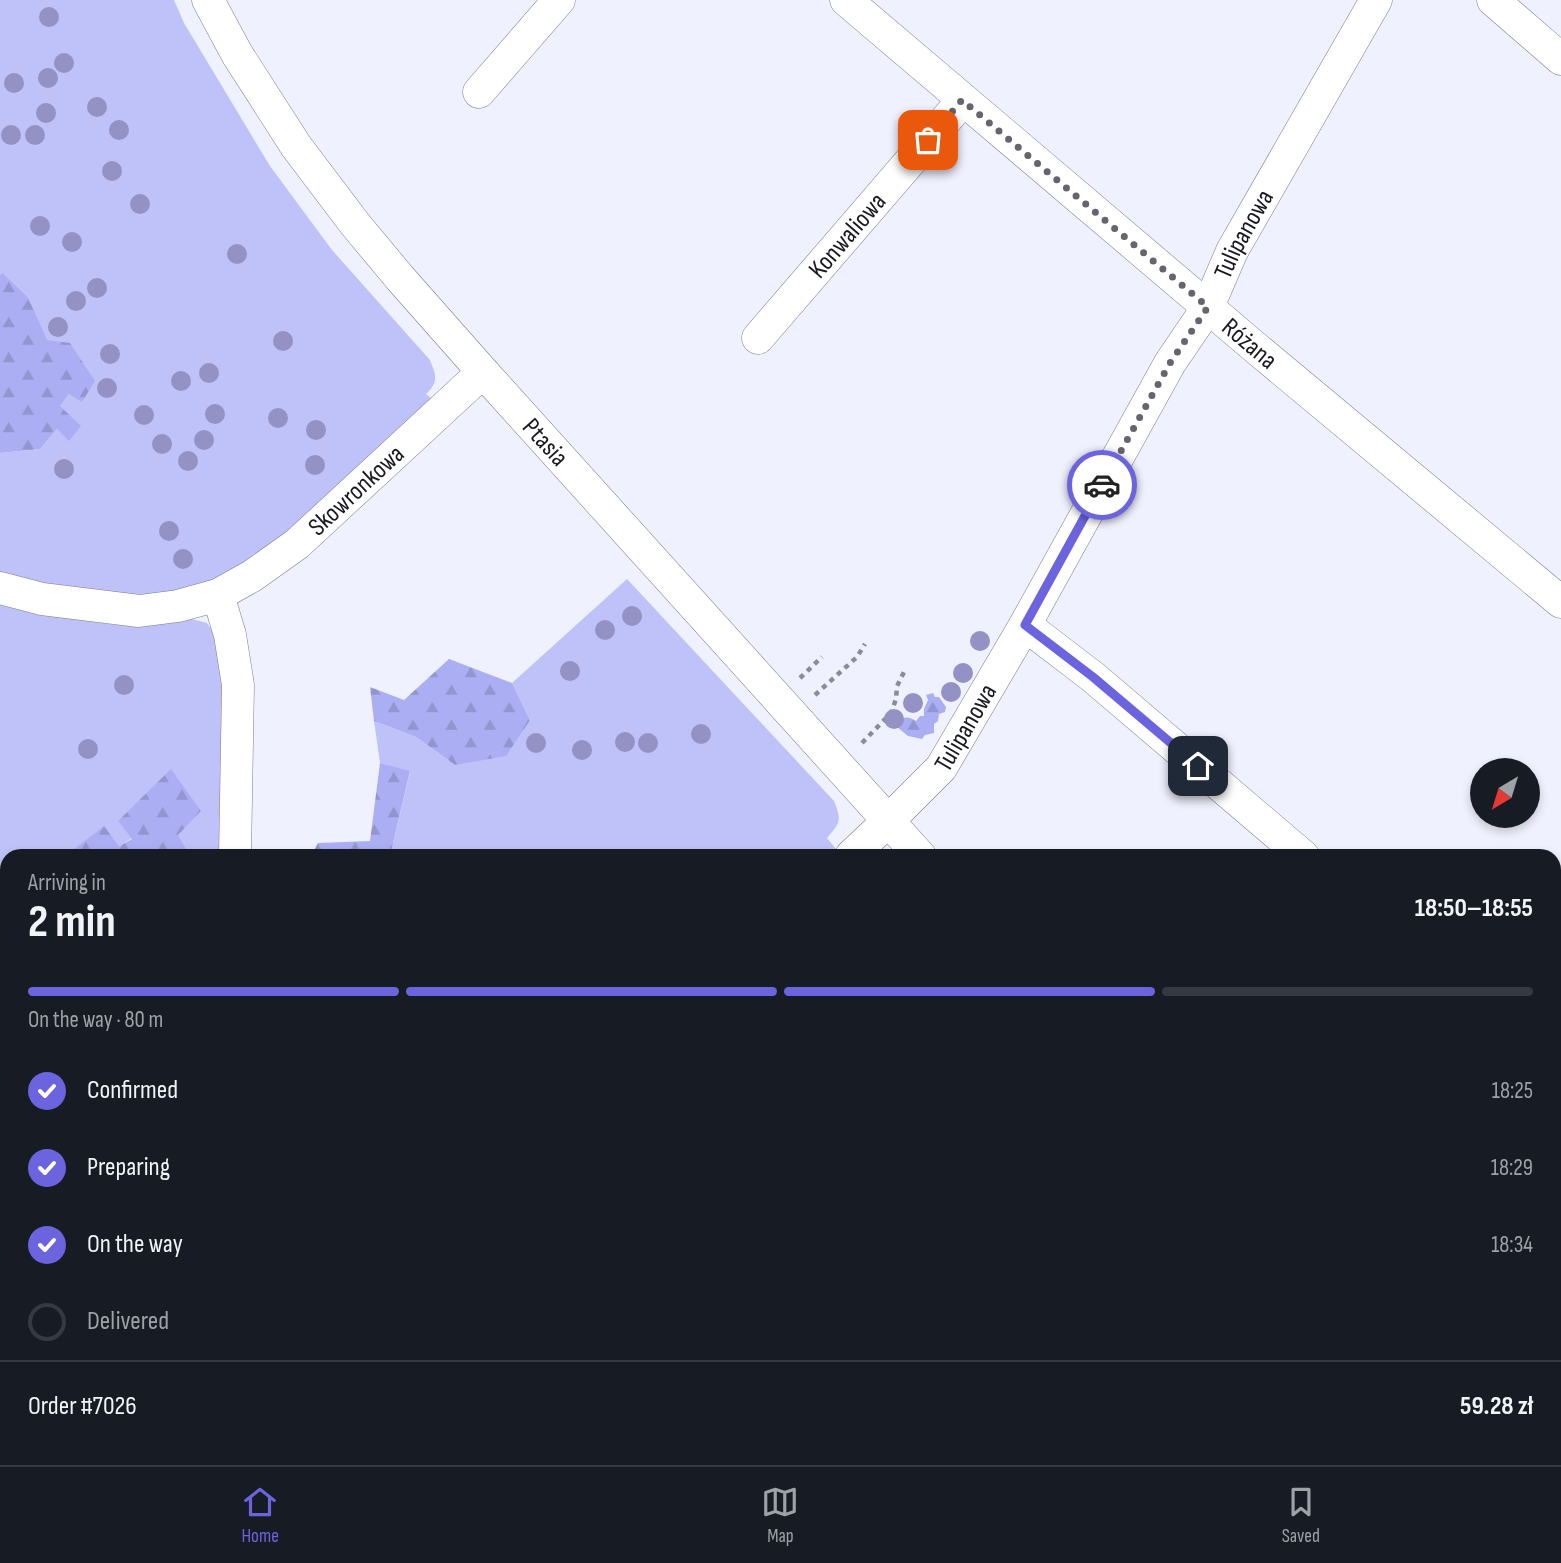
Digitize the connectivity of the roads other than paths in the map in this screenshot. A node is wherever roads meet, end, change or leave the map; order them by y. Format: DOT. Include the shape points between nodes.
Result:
graph roads {
  1 [pos="208,0"];
  2 [pos="559,0"];
  3 [pos="846,0"];
  4 [pos="1376,0"];
  5 [pos="1493,0"];
  6 [pos="1561,59"];
  7 [pos="479,92"];
  8 [pos="962,100"];
  9 [pos="1208,307"];
  10 [pos="758,338"];
  11 [pos="483,372"];
  12 [pos="0,588"];
  13 [pos="218,595"];
  14 [pos="1561,602"];
  15 [pos="1025,625"];
  16 [pos="888,821"];
  17 [pos="235,849"];
  18 [pos="858,849"];
  19 [pos="914,849"];
  20 [pos="1295,849"];
  1 -- 11 [label="street, Ptasia" via="296,146 355,224"];
  2 -- 7 [label="street"];
  3 -- 8 [label="street, Różana"];
  4 -- 9 [label="street, Tulipanowa" via="1232,251"];
  5 -- 6 [label="street"];
  8 -- 9 [label="street, Różana"];
  8 -- 10 [label="street, Konwaliowa"];
  9 -- 14 [label="street, Różana"];
  9 -- 15 [label="street, Tulipanowa" via="1170,363"];
  11 -- 13 [label="street, Skowronkowa" via="297,544"];
  11 -- 16 [label="street, Ptasia"];
  12 -- 13 [label="street, Skowronkowa" via="42,599 139,611"];
  13 -- 17 [label="street" via="238,685"];
  15 -- 16 [label="street, Tulipanowa" via="940,768"];
  15 -- 20 [label="street"];
  16 -- 18 [label="street, Tulipanowa"];
  16 -- 19 [label="street, Ptasia"];
}
